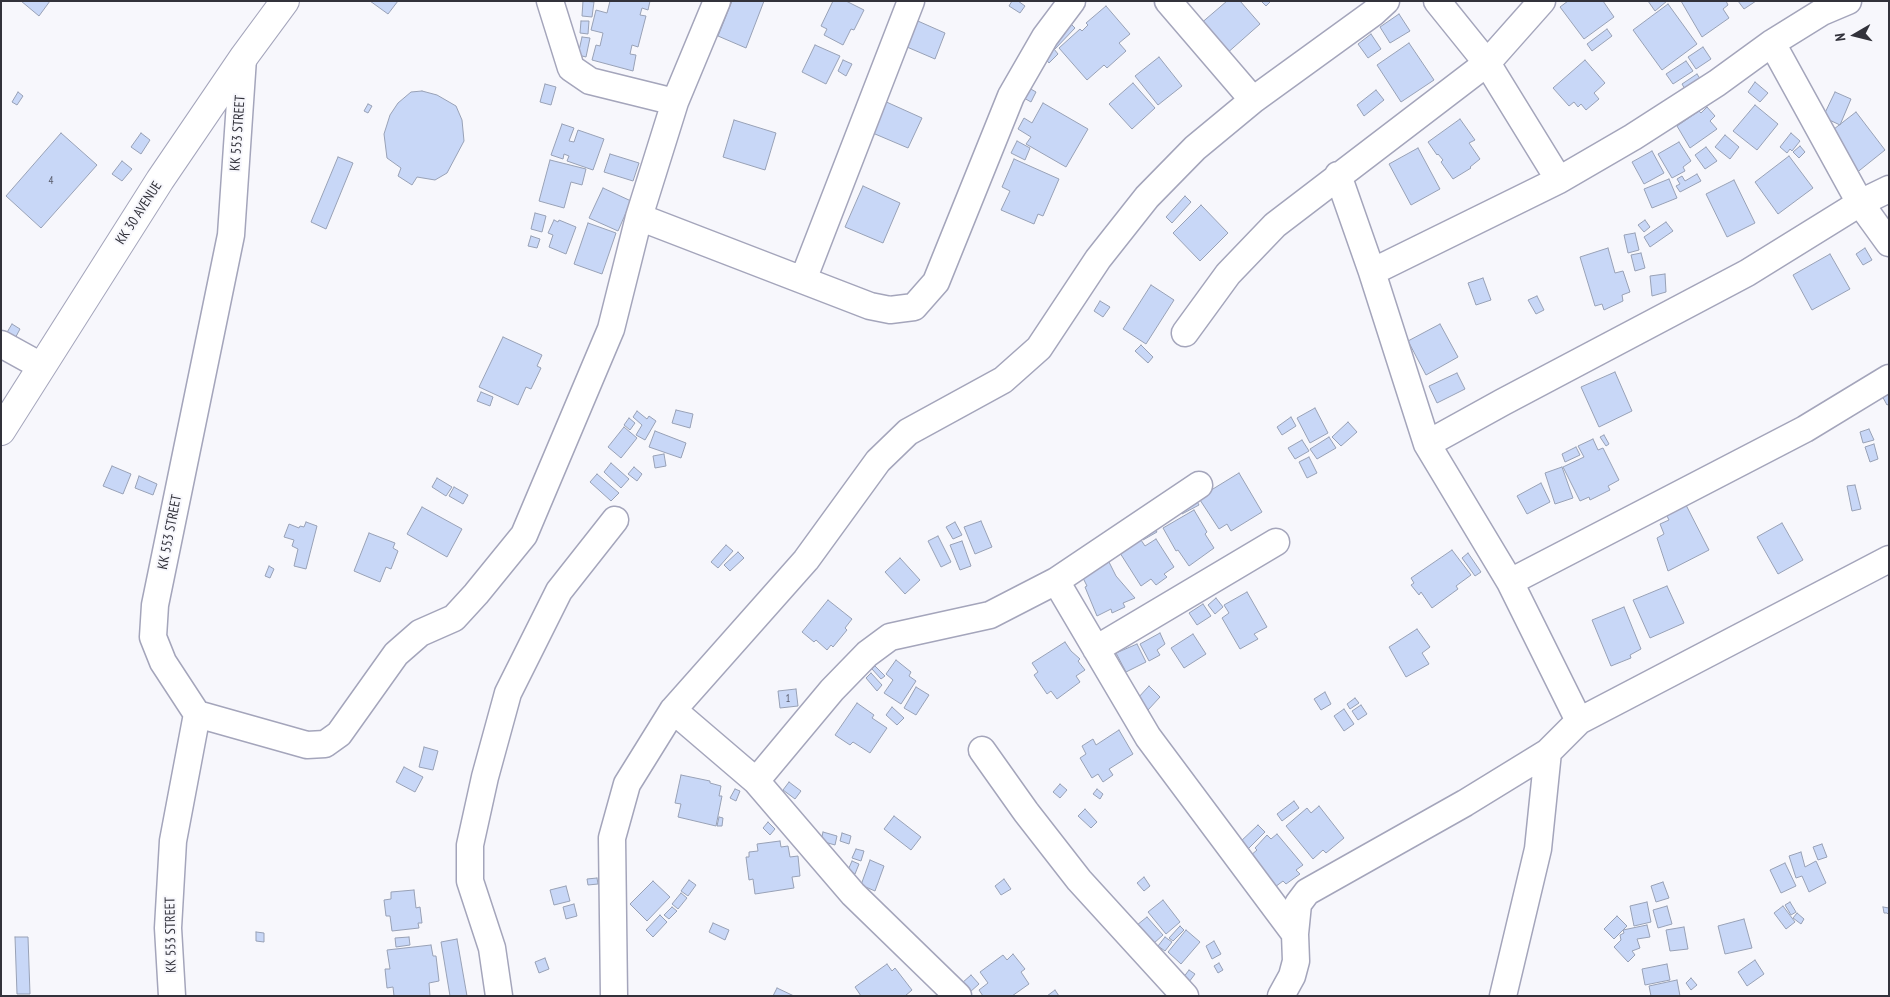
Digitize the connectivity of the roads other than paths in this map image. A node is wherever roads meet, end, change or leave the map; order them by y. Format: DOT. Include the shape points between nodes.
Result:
graph roads {
  1 [pos="284,1"];
  2 [pos="550,1"];
  3 [pos="717,1"];
  4 [pos="911,1"];
  5 [pos="1072,1"];
  6 [pos="1168,1"];
  7 [pos="1437,1"];
  8 [pos="1542,1"];
  9 [pos="1848,1"];
  10 [pos="1373,5"];
  11 [pos="1825,7"];
  12 [pos="1772,43"];
  13 [pos="243,58"];
  14 [pos="1487,63"];
  15 [pos="1254,100"];
  16 [pos="675,102"];
  17 [pos="1338,176"];
  18 [pos="1559,180"];
  19 [pos="1889,189"];
  20 [pos="1860,203"];
  21 [pos="639,217"];
  22 [pos="1889,243"];
  23 [pos="1372,272"];
  24 [pos="803,280"];
  25 [pos="1185,333"];
  26 [pos="1,344"];
  27 [pos="40,366"];
  28 [pos="1889,378"];
  29 [pos="1,431"];
  30 [pos="1427,444"];
  31 [pos="1199,485"];
  32 [pos="616,520"];
  33 [pos="1276,542"];
  34 [pos="1889,558"];
  35 [pos="1056,581"];
  36 [pos="1510,582"];
  37 [pos="1096,649"];
  38 [pos="673,710"];
  39 [pos="198,714"];
  40 [pos="1579,721"];
  41 [pos="982,750"];
  42 [pos="1548,752"];
  43 [pos="756,781"];
  44 [pos="1295,934"];
  45 [pos="172,996"];
  46 [pos="499,996"];
  47 [pos="614,996"];
  48 [pos="958,996"];
  49 [pos="1185,996"];
  50 [pos="1281,996"];
  51 [pos="1503,996"];
  1 -- 13 [label="main road, KK 30 AVENUE"];
  2 -- 16 [label="street" via="571,68 590,82"];
  3 -- 16 [label="street"];
  4 -- 24 [label="street"];
  5 -- 24 [label="street" via="1045,37 1011,96 936,282 914,307 890,310 870,306"];
  6 -- 15 [label="street"];
  7 -- 14 [label="street"];
  8 -- 14 [label="street"];
  9 -- 11 [label="street"];
  10 -- 15 [label="street"];
  11 -- 12 [label="street"];
  12 -- 18 [label="street" via="1633,137"];
  12 -- 20 [label="street"];
  13 -- 27 [label="main road, KK 30 AVENUE"];
  13 -- 39 [label="street, KK 553 STREET" via="232,235 155,606 153,637 162,662"];
  14 -- 17 [label="street"];
  14 -- 18 [label="street"];
  15 -- 38 [label="street" via="1195,148 1147,197 1098,259 1039,348 1003,380 908,432 878,460 806,560"];
  16 -- 21 [label="street"];
  17 -- 23 [label="street"];
  17 -- 25 [label="street" via="1275,225 1228,274"];
  18 -- 23 [label="street"];
  19 -- 20 [label="street"];
  20 -- 22 [label="street"];
  20 -- 30 [label="street" via="1747,272"];
  21 -- 24 [label="street"];
  21 -- 39 [label="street" via="611,329 524,536 476,594 454,618 420,633 396,654 340,734 325,744 308,745"];
  23 -- 30 [label="street"];
  26 -- 27 [label="street"];
  27 -- 29 [label="main road, KK 30 AVENUE"];
  28 -- 36 [label="street" via="1805,428"];
  30 -- 36 [label="street"];
  31 -- 35 [label="street"];
  32 -- 46 [label="street" via="559,591 508,693 485,777 470,845 470,881 492,948"];
  33 -- 37 [label="street"];
  34 -- 40 [label="street"];
  35 -- 37 [label="street"];
  35 -- 43 [label="street" via="990,616 890,637 867,654 832,690"];
  36 -- 40 [label="street"];
  37 -- 44 [label="street" via="1148,738"];
  38 -- 43 [label="street"];
  38 -- 47 [label="street" via="627,784 612,838"];
  39 -- 45 [label="street, KK 553 STREET" via="173,841 168,928"];
  40 -- 42 [label="street"];
  41 -- 49 [label="street" via="1079,880"];
  42 -- 44 [label="street" via="1308,892 1298,904"];
  42 -- 51 [label="street" via="1538,848"];
  43 -- 48 [label="street" via="853,894"];
  44 -- 50 [label="street" via="1296,961"];
}
